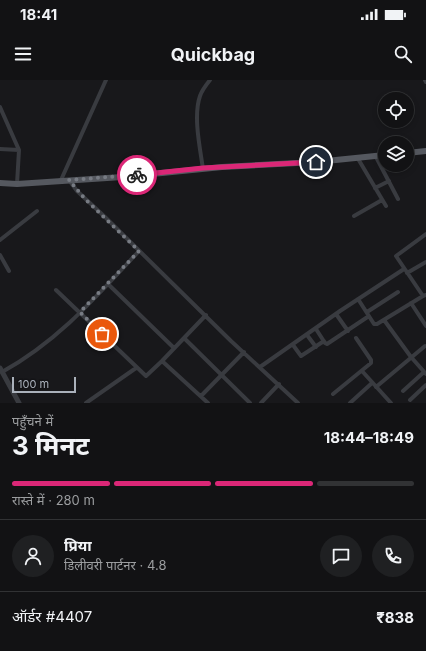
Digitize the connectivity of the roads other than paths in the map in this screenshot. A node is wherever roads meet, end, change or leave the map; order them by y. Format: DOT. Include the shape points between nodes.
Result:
graph roads {
  1 [pos="106,80"];
  2 [pos="210,80"];
  3 [pos="0,107"];
  4 [pos="1,114"];
  5 [pos="0,149"];
  6 [pos="18,150"];
  7 [pos="426,152"];
  8 [pos="414,153"];
  9 [pos="375,155"];
  10 [pos="357,157"];
  11 [pos="203,168"];
  12 [pos="61,180"];
  13 [pos="69,180"];
  14 [pos="389,181"];
  15 [pos="0,183"];
  16 [pos="17,184"];
  17 [pos="375,188"];
  18 [pos="398,199"];
  19 [pos="382,200"];
  20 [pos="386,206"];
  21 [pos="37,211"];
  22 [pos="354,216"];
  23 [pos="426,234"];
  24 [pos="0,240"];
  25 [pos="139,251"];
  26 [pos="0,255"];
  27 [pos="426,262"];
  28 [pos="404,268"];
  29 [pos="9,271"];
  30 [pos="407,273"];
  31 [pos="108,284"];
  32 [pos="56,290"];
  33 [pos="398,292"];
  34 [pos="424,296"];
  35 [pos="358,299"];
  36 [pos="411,303"];
  37 [pos="80,312"];
  38 [pos="336,314"];
  39 [pos="368,314"];
  40 [pos="206,315"];
  41 [pos="384,320"];
  42 [pos="426,326"];
  43 [pos="316,329"];
  44 [pos="348,331"];
  45 [pos="307,335"];
  46 [pos="184,338"];
  47 [pos="356,338"];
  48 [pos="324,342"];
  49 [pos="293,345"];
  50 [pos="425,346"];
  51 [pos="316,347"];
  52 [pos="174,348"];
  53 [pos="244,352"];
  54 [pos="411,357"];
  55 [pos="162,361"];
  56 [pos="136,368"];
  57 [pos="260,368"];
  58 [pos="1,370"];
  59 [pos="362,371"];
  60 [pos="425,373"];
  61 [pos="222,376"];
  62 [pos="372,383"];
  63 [pos="279,384"];
  64 [pos="426,385"];
  65 [pos="376,387"];
  66 [pos="403,391"];
  67 [pos="332,394"];
  68 [pos="201,396"];
  69 [pos="355,399"];
  70 [pos="410,400"];
  71 [pos="262,402"];
  72 [pos="19,403"];
  73 [pos="86,403"];
  74 [pos="208,403"];
  75 [pos="250,403"];
  76 [pos="298,403"];
  77 [pos="350,403"];
  78 [pos="359,403"];
  79 [pos="391,403"];
  1 -- 12 [label="street"];
  2 -- 11 [label="street" via="198,104 198,132"];
  3 -- 4 [label="street"];
  4 -- 6 [label="street"];
  5 -- 6 [label="street"];
  6 -- 16 [label="street"];
  7 -- 8 [label="main road"];
  9 -- 10 [label="main road"];
  9 -- 14 [label="street"];
  10 -- 11 [label="main road" via="316,162"];
  10 -- 17 [label="street"];
  11 -- 13 [label="main road"];
  12 -- 13 [label="main road"];
  12 -- 16 [label="main road"];
  13 -- 25 [label="street"];
  14 -- 17 [label="street"];
  14 -- 18 [label="street"];
  15 -- 16 [label="main road"];
  17 -- 19 [label="street"];
  19 -- 20 [label="street"];
  19 -- 22 [label="street"];
  21 -- 24 [label="street"];
  23 -- 28 [label="street" via="396,256"];
  25 -- 31 [label="street"];
  25 -- 40 [label="street"];
  26 -- 29 [label="street"];
  27 -- 30 [label="street"];
  28 -- 30 [label="street"];
  28 -- 35 [label="street"];
  30 -- 34 [label="street"];
  31 -- 37 [label="street"];
  31 -- 52 [label="street"];
  32 -- 37 [label="street"];
  33 -- 39 [label="street"];
  34 -- 36 [label="street"];
  35 -- 38 [label="street"];
  35 -- 39 [label="street"];
  36 -- 41 [label="street"];
  36 -- 42 [label="street"];
  37 -- 56 [label="street"];
  37 -- 58 [label="street" via="32,354"];
  38 -- 43 [label="street"];
  38 -- 44 [label="street"];
  39 -- 41 [label="street" via="376,324"];
  39 -- 44 [label="street"];
  40 -- 46 [label="street"];
  40 -- 53 [label="street"];
  41 -- 54 [label="street"];
  43 -- 45 [label="street"];
  43 -- 48 [label="street"];
  44 -- 48 [label="street" via="329,344"];
  45 -- 49 [label="street"];
  45 -- 51 [label="street"];
  46 -- 52 [label="street"];
  46 -- 61 [label="street"];
  47 -- 59 [label="street" via="371,361"];
  48 -- 51 [label="street"];
  49 -- 51 [label="street" via="301,356"];
  49 -- 57 [label="street"];
  50 -- 54 [label="street"];
  52 -- 55 [label="street"];
  53 -- 57 [label="street"];
  53 -- 61 [label="street"];
  54 -- 60 [label="street"];
  54 -- 65 [label="street"];
  55 -- 56 [label="street" via="146,376"];
  55 -- 68 [label="street"];
  56 -- 73 [label="street"];
  57 -- 63 [label="street"];
  58 -- 72 [label="street"];
  59 -- 62 [label="street"];
  59 -- 67 [label="street"];
  60 -- 66 [label="street"];
  61 -- 68 [label="street"];
  61 -- 75 [label="street"];
  62 -- 65 [label="street"];
  62 -- 69 [label="street"];
  63 -- 71 [label="street"];
  63 -- 76 [label="street"];
  64 -- 70 [label="street"];
  65 -- 79 [label="street"];
  68 -- 74 [label="street"];
  69 -- 77 [label="street"];
  69 -- 78 [label="street"];
}
